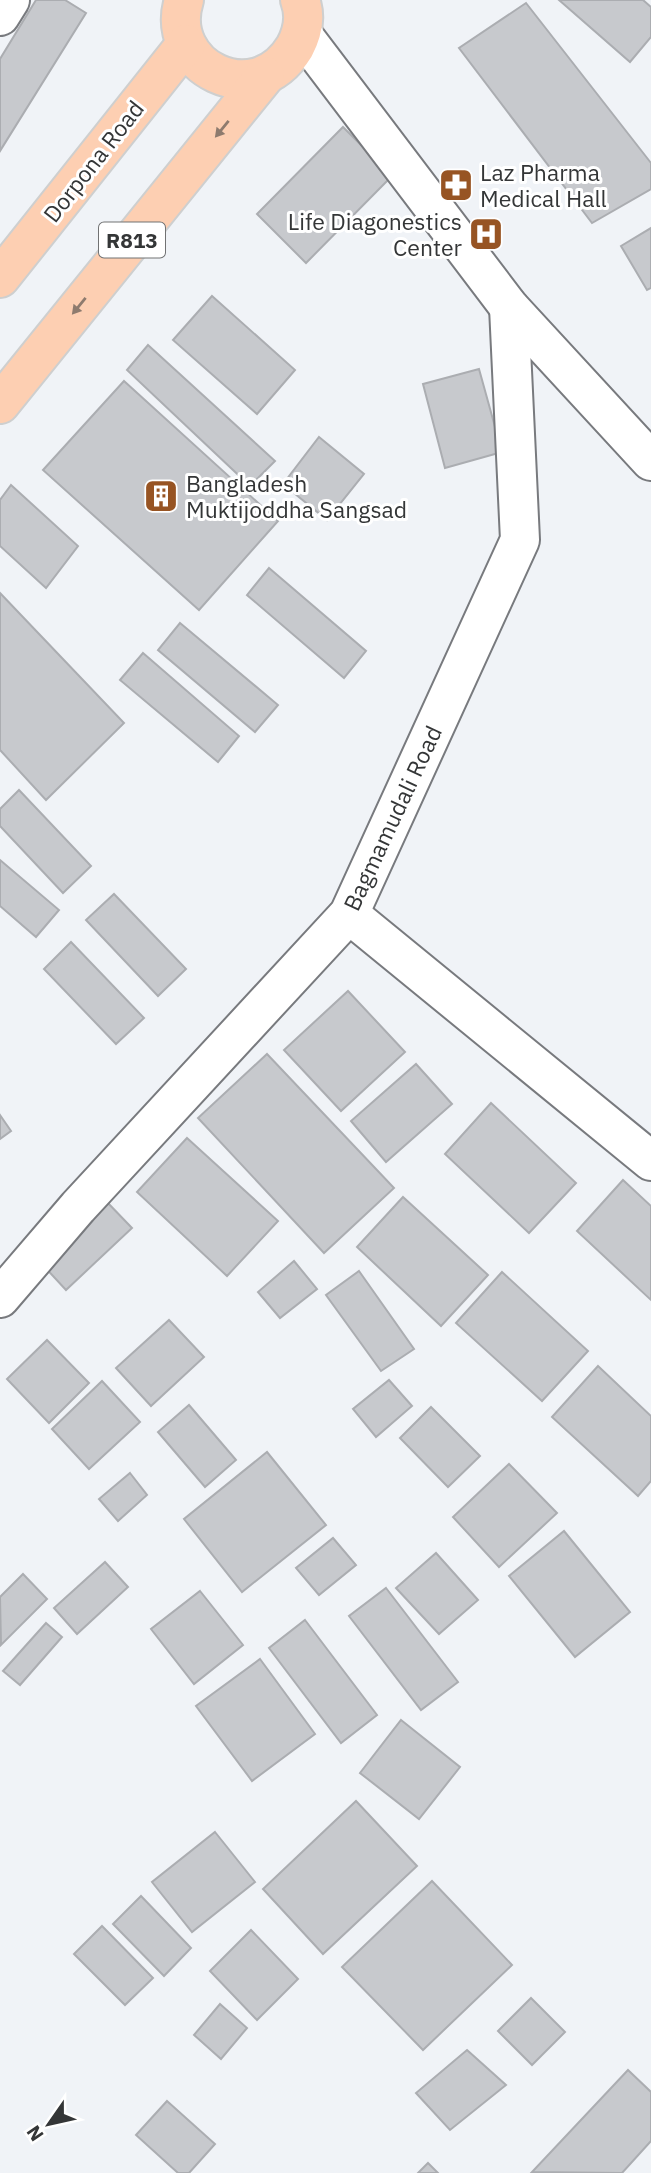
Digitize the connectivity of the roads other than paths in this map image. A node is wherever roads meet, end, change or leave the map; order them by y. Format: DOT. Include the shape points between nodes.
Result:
graph roads {
  1 [pos="10,0"];
  2 [pos="184,0"];
  3 [pos="0,16"];
  4 [pos="301,17"];
  5 [pos="186,44"];
  6 [pos="265,76"];
  7 [pos="0,278"];
  8 [pos="509,307"];
  9 [pos="0,404"];
  10 [pos="651,461"];
  11 [pos="349,914"];
  12 [pos="651,1161"];
  13 [pos="0,1298"];
  1 -- 3 [label="street"];
  2 -- 5 [label="main road" via="181,24"];
  4 -- 6 [label="main road" via="285,62"];
  4 -- 8 [label="street"];
  5 -- 6 [label="main road" via="199,63 219,76 242,80"];
  5 -- 7 [label="main road, Dorpona Road"];
  6 -- 9 [label="main road, R813, one-way"];
  8 -- 10 [label="street"];
  8 -- 11 [label="street, Bagmamudali Road" via="520,540"];
  11 -- 12 [label="street"];
  11 -- 13 [label="street, Bagmamudali Road"];
}
